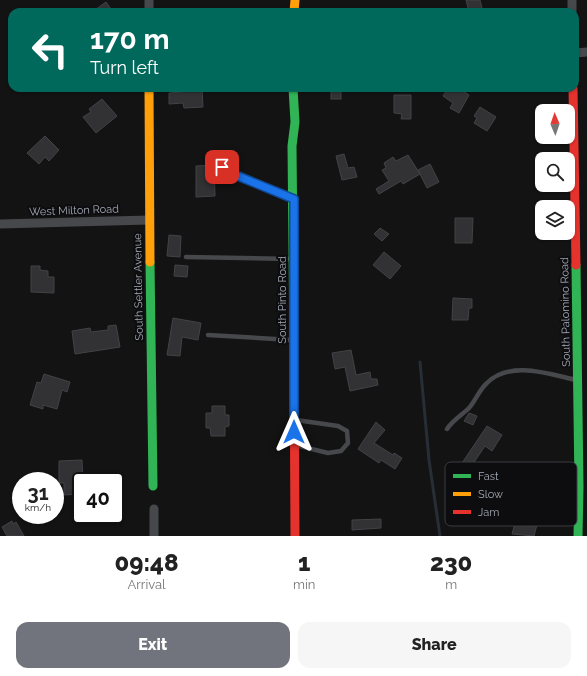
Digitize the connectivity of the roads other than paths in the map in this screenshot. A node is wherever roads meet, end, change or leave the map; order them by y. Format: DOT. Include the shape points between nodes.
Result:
graph roads {
  1 [pos="149,92"];
  2 [pos="293,92"];
  3 [pos="573,92"];
  4 [pos="222,167"];
  5 [pos="294,199"];
  6 [pos="149,220"];
  7 [pos="0,224"];
  8 [pos="186,257"];
  9 [pos="294,260"];
  10 [pos="208,335"];
  11 [pos="294,340"];
  12 [pos="577,341"];
  13 [pos="587,341"];
  14 [pos="578,380"];
  15 [pos="294,420"];
  16 [pos="447,429"];
  17 [pos="294,445"];
  18 [pos="153,486"];
  19 [pos="154,509"];
  20 [pos="154,536"];
  21 [pos="295,536"];
  22 [pos="578,536"];
  1 -- 6 [label="street, South Settler Avenue"];
  2 -- 5 [label="street, South Pinto Road"];
  3 -- 12 [label="street, South Palomino Road"];
  4 -- 5 [label="lane"];
  5 -- 9 [label="street, South Pinto Road"];
  6 -- 7 [label="street, West Milton Road"];
  6 -- 18 [label="street, South Settler Avenue"];
  8 -- 9 [label="lane"];
  9 -- 11 [label="street, South Pinto Road"];
  10 -- 11 [label="lane"];
  11 -- 15 [label="street, South Pinto Road"];
  12 -- 13 [label="street"];
  12 -- 14 [label="street, South Palomino Road"];
  14 -- 16 [label="lane" via="530,371 506,372 488,382 470,407"];
  14 -- 22 [label="street, South Palomino Road"];
  15 -- 17 [label="street, South Pinto Road"];
  15 -- 17 [label="lane" via="338,426 347,431 348,443 341,451 328,453"];
  17 -- 21 [label="street, South Pinto Road"];
  19 -- 20 [label="street"];
}
